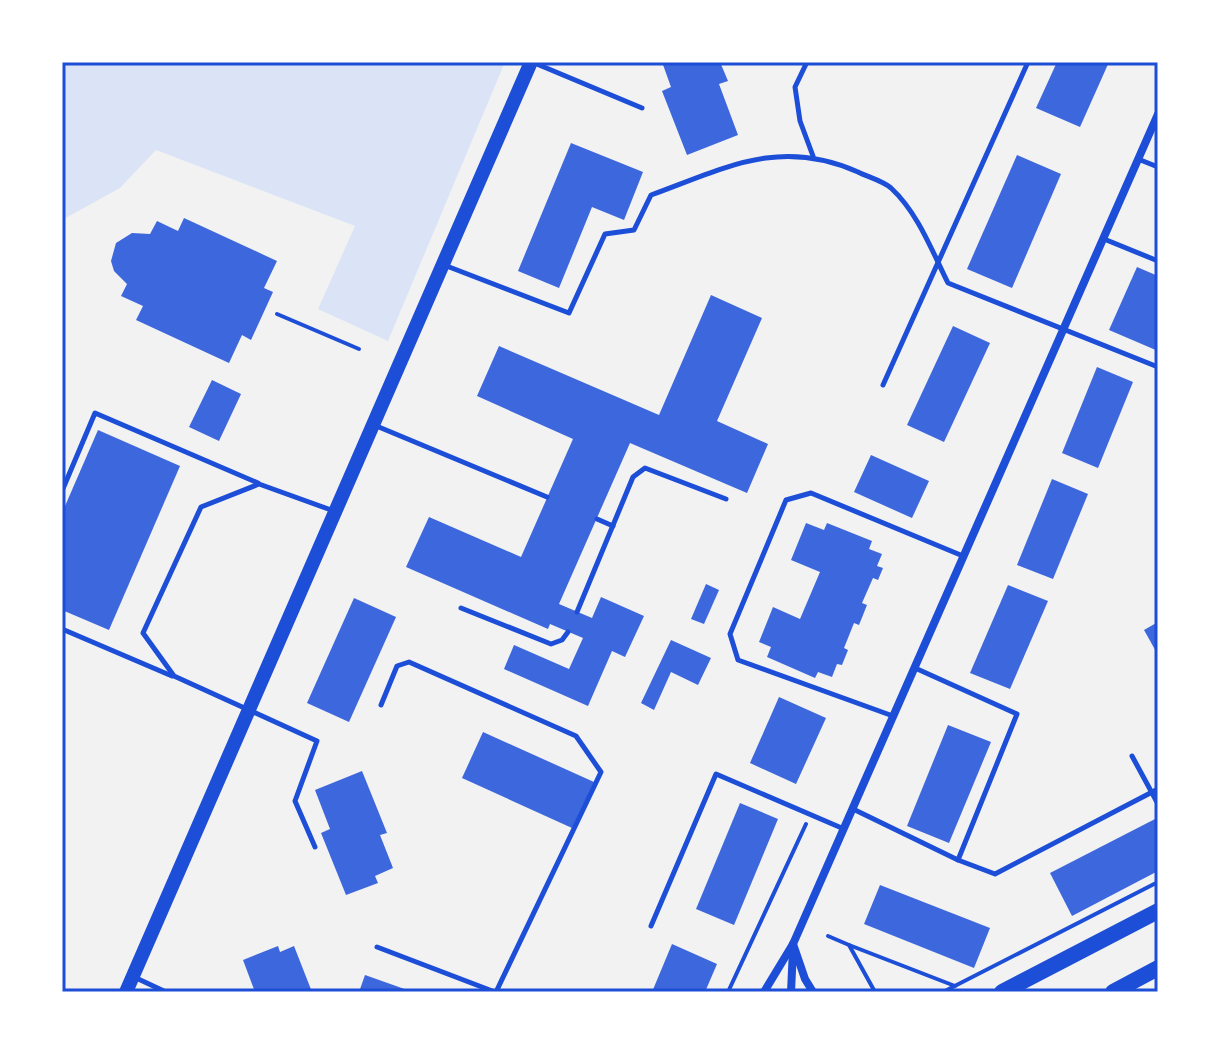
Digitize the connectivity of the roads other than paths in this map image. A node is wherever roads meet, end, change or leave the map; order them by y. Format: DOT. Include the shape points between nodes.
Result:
graph roads {
  1 [pos="531,62"];
  2 [pos="807,62"];
  3 [pos="1028,62"];
  4 [pos="642,108"];
  5 [pos="1158,114"];
  6 [pos="813,156"];
  7 [pos="1138,159"];
  8 [pos="1158,167"];
  9 [pos="1103,239"];
  10 [pos="1158,261"];
  11 [pos="938,263"];
  12 [pos="443,265"];
  13 [pos="1063,331"];
  14 [pos="1158,367"];
  15 [pos="883,385"];
  16 [pos="373,425"];
  17 [pos="259,484"];
  18 [pos="62,491"];
  19 [pos="547,497"];
  20 [pos="726,499"];
  21 [pos="335,512"];
  22 [pos="597,519"];
  23 [pos="613,526"];
  24 [pos="963,557"];
  25 [pos="461,608"];
  26 [pos="577,612"];
  27 [pos="62,629"];
  28 [pos="568,632"];
  29 [pos="915,668"];
  30 [pos="174,676"];
  31 [pos="381,705"];
  32 [pos="248,711"];
  33 [pos="893,716"];
  34 [pos="1132,756"];
  35 [pos="1158,789"];
  36 [pos="1151,792"];
  37 [pos="1158,804"];
  38 [pos="853,809"];
  39 [pos="844,829"];
  40 [pos="315,847"];
  41 [pos="958,860"];
  42 [pos="1158,911"];
  43 [pos="651,926"];
  44 [pos="793,944"];
  45 [pos="377,947"];
  46 [pos="1158,968"];
  47 [pos="133,976"];
  48 [pos="475,989"];
  49 [pos="126,992"];
  50 [pos="166,992"];
  51 [pos="495,992"];
  52 [pos="764,992"];
  53 [pos="791,992"];
  54 [pos="813,992"];
  55 [pos="1002,992"];
  56 [pos="1113,992"];
  1 -- 4 [label="lane"];
  1 -- 12 [label="street"];
  2 -- 6 [label="lane" via="795,87"];
  3 -- 11 [label="lane"];
  5 -- 7 [label="street"];
  6 -- 11 [label="lane" via="890,186 914,215"];
  6 -- 12 [label="lane" via="772,155 651,195 634,230 605,234 569,313"];
  7 -- 8 [label="lane"];
  7 -- 9 [label="street"];
  9 -- 10 [label="lane"];
  9 -- 13 [label="street"];
  11 -- 13 [label="lane" via="948,283"];
  11 -- 15 [label="lane"];
  12 -- 16 [label="street"];
  13 -- 14 [label="lane"];
  13 -- 24 [label="street"];
  16 -- 19 [label="lane"];
  16 -- 21 [label="street"];
  17 -- 18 [label="lane" via="95,413"];
  17 -- 21 [label="lane"];
  17 -- 30 [label="lane" via="201,507 143,633"];
  20 -- 23 [label="lane" via="645,468 633,477"];
  21 -- 32 [label="street"];
  22 -- 23 [label="lane"];
  23 -- 26 [label="lane"];
  24 -- 29 [label="street"];
  24 -- 33 [label="lane" via="811,493 786,500 730,634 738,660"];
  25 -- 28 [label="lane" via="551,644"];
  27 -- 30 [label="lane"];
  29 -- 33 [label="street"];
  29 -- 41 [label="lane" via="1017,714"];
  30 -- 32 [label="lane"];
  31 -- 51 [label="lane" via="397,666 409,662 576,736 601,772"];
  32 -- 40 [label="lane" via="317,741 295,801"];
  32 -- 47 [label="street"];
  33 -- 38 [label="street"];
  34 -- 36 [label="lane"];
  35 -- 36 [label="lane"];
  36 -- 37 [label="lane"];
  36 -- 41 [label="lane" via="995,874"];
  38 -- 39 [label="street"];
  38 -- 41 [label="lane"];
  39 -- 43 [label="lane" via="716,774"];
  39 -- 44 [label="street"];
  42 -- 55 [label="main road"];
  44 -- 52 [label="street"];
  44 -- 53 [label="street"];
  44 -- 54 [label="street"];
  45 -- 48 [label="lane"];
  46 -- 56 [label="main road"];
  47 -- 49 [label="street"];
  47 -- 50 [label="lane"];
  48 -- 51 [label="lane"];
}
